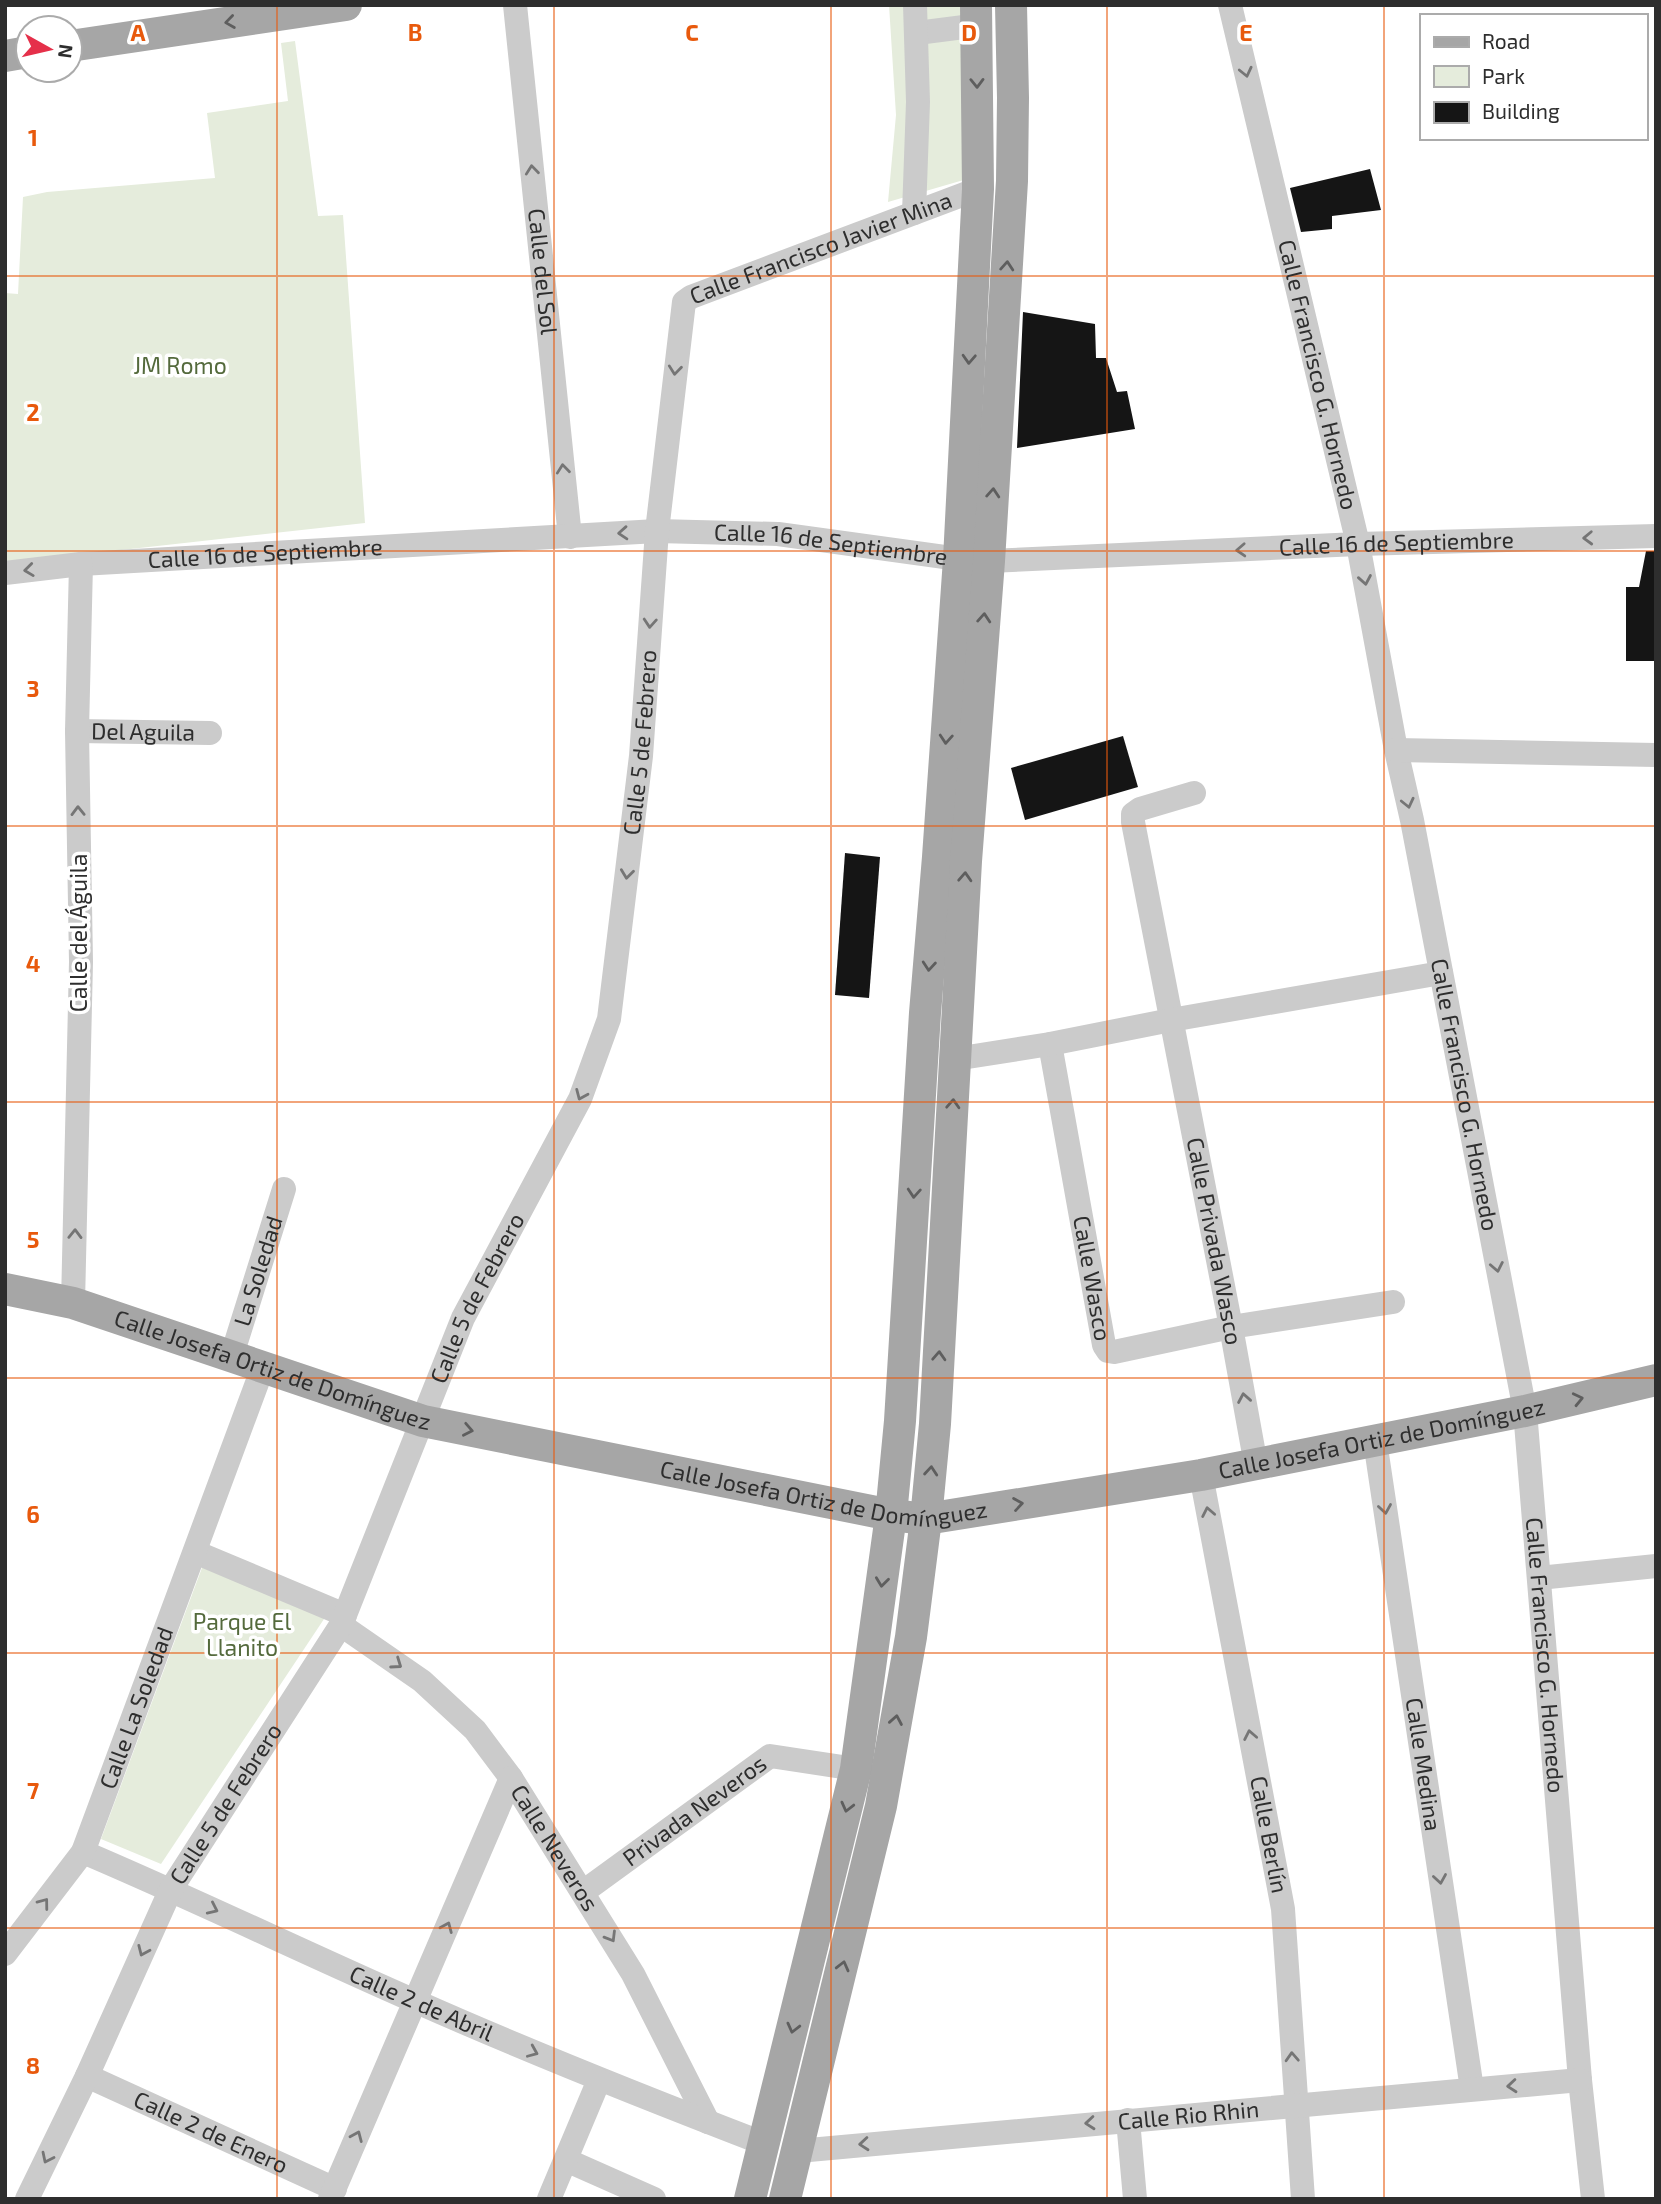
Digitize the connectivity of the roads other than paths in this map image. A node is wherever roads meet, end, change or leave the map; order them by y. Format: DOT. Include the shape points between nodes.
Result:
graph roads {
  1 [pos="346,5"];
  2 [pos="515,5"];
  3 [pos="915,5"];
  4 [pos="1011,5"];
  5 [pos="1230,5"];
  6 [pos="970,16"];
  7 [pos="917,33"];
  8 [pos="84,44"];
  9 [pos="978,189"];
  10 [pos="914,213"];
  11 [pos="657,531"];
  12 [pos="1656,536"];
  13 [pos="570,537"];
  14 [pos="1358,544"];
  15 [pos="974,560"];
  16 [pos="81,564"];
  17 [pos="5,573"];
  18 [pos="77,731"];
  19 [pos="209,733"];
  20 [pos="1396,750"];
  21 [pos="1656,755"];
  22 [pos="1194,793"];
  23 [pos="1441,973"];
  24 [pos="1171,1020"];
  25 [pos="1049,1044"];
  26 [pos="955,1059"];
  27 [pos="284,1189"];
  28 [pos="5,1289"];
  29 [pos="1393,1302"];
  30 [pos="73,1303"];
  31 [pos="1231,1327"];
  32 [pos="232,1355"];
  33 [pos="263,1367"];
  34 [pos="1656,1380"];
  35 [pos="1524,1411"];
  36 [pos="423,1421"];
  37 [pos="1375,1441"];
  38 [pos="1256,1465"];
  39 [pos="1201,1475"];
  40 [pos="891,1515"];
  41 [pos="926,1519"];
  42 [pos="195,1552"];
  43 [pos="1656,1566"];
  44 [pos="1539,1578"];
  45 [pos="343,1620"];
  46 [pos="856,1769"];
  47 [pos="511,1778"];
  48 [pos="83,1852"];
  49 [pos="171,1889"];
  50 [pos="583,1892"];
  51 [pos="5,1954"];
  52 [pos="415,2001"];
  53 [pos="88,2076"];
  54 [pos="599,2080"];
  55 [pos="1580,2080"];
  56 [pos="1472,2089"];
  57 [pos="1295,2105"];
  58 [pos="1128,2120"];
  59 [pos="708,2122"];
  60 [pos="765,2144"];
  61 [pos="798,2151"];
  62 [pos="566,2160"];
  63 [pos="332,2194"];
  64 [pos="27,2199"];
  65 [pos="550,2199"];
  66 [pos="654,2199"];
  67 [pos="750,2199"];
  68 [pos="786,2199"];
  69 [pos="1135,2199"];
  70 [pos="1303,2199"];
  71 [pos="1593,2199"];
  1 -- 8 [label="main road, one-way"];
  13 -- 2 [label="street, Calle del Sol, one-way"];
  3 -- 7 [label="street"];
  15 -- 4 [label="main road, one-way" via="1012,181"];
  5 -- 14 [label="street, Calle Francisco G. Hornedo, one-way"];
  6 -- 7 [label="street"];
  6 -- 9 [label="main road, one-way"];
  7 -- 10 [label="street"];
  9 -- 10 [label="street, Calle Francisco Javier Mina"];
  9 -- 15 [label="main road, one-way"];
  10 -- 11 [label="street, Calle Francisco Javier Mina, one-way" via="684,302"];
  11 -- 13 [label="street, Calle 16 de Septiembre, one-way"];
  11 -- 15 [label="street, Calle 16 de Septiembre" via="778,534"];
  11 -- 36 [label="street, Calle 5 de Febrero, one-way" via="641,756 609,1019 580,1099 463,1318"];
  12 -- 14 [label="street, Calle 16 de Septiembre, one-way"];
  13 -- 16 [label="street, Calle 16 de Septiembre"];
  14 -- 15 [label="street, Calle 16 de Septiembre, one-way"];
  14 -- 20 [label="street, Calle Francisco G. Hornedo, one-way"];
  26 -- 15 [label="main road, one-way"];
  15 -- 40 [label="main road, one-way" via="938,857"];
  16 -- 17 [label="street, Calle 16 de Septiembre, one-way"];
  16 -- 18 [label="street, Calle del Águila"];
  18 -- 19 [label="street, Del Aguila"];
  30 -- 18 [label="street, Calle del Águila, one-way" via="81,962"];
  20 -- 21 [label="street"];
  20 -- 23 [label="street, Calle Francisco G. Hornedo, one-way"];
  22 -- 24 [label="street" via="1133,814"];
  23 -- 24 [label="street"];
  23 -- 35 [label="street, Calle Francisco G. Hornedo, one-way"];
  24 -- 25 [label="street"];
  24 -- 31 [label="street, Calle Privada Wasco"];
  25 -- 26 [label="street"];
  25 -- 31 [label="street, Calle Wasco" via="1104,1345 1114,1352"];
  41 -- 26 [label="main road, one-way"];
  27 -- 32 [label="street, La Soledad"];
  28 -- 30 [label="main road, Calle Josefa Ortiz de Domínguez"];
  29 -- 31 [label="street, Calle Wasco"];
  30 -- 32 [label="main road, Calle Josefa Ortiz de Domínguez"];
  38 -- 31 [label="street, Calle Privada Wasco, one-way"];
  32 -- 33 [label="main road, Calle Josefa Ortiz de Domínguez"];
  33 -- 36 [label="main road, Calle Josefa Ortiz de Domínguez"];
  33 -- 42 [label="street, Calle La Soledad"];
  35 -- 34 [label="main road, Calle Josefa Ortiz de Domínguez, one-way"];
  35 -- 37 [label="main road, Calle Josefa Ortiz de Domínguez"];
  35 -- 44 [label="street, Calle Francisco G. Hornedo"];
  36 -- 40 [label="main road, Calle Josefa Ortiz de Domínguez, one-way"];
  36 -- 45 [label="street, Calle 5 de Febrero"];
  37 -- 38 [label="main road, Calle Josefa Ortiz de Domínguez"];
  37 -- 56 [label="street, Calle Medina, one-way"];
  38 -- 39 [label="main road, Calle Josefa Ortiz de Domínguez"];
  41 -- 39 [label="main road, Calle Josefa Ortiz de Domínguez, one-way"];
  57 -- 39 [label="street, Calle Berlín, one-way" via="1283,1909"];
  40 -- 41 [label="main road, Calle Josefa Ortiz de Domínguez"];
  40 -- 46 [label="main road, one-way"];
  61 -- 41 [label="main road, one-way" via="881,1806"];
  42 -- 45 [label="street, Calle Neveros"];
  42 -- 48 [label="street, Calle La Soledad"];
  43 -- 44 [label="street"];
  44 -- 55 [label="street, Calle Francisco G. Hornedo"];
  45 -- 47 [label="street, Calle Neveros, one-way" via="422,1681 475,1730"];
  45 -- 49 [label="street, Calle 5 de Febrero"];
  46 -- 50 [label="street, Privada Neveros" via="771,1756"];
  46 -- 60 [label="main road, one-way"];
  47 -- 50 [label="street, Calle Neveros"];
  52 -- 47 [label="street, one-way"];
  48 -- 49 [label="street, Calle 2 de Abril"];
  51 -- 48 [label="street, Calle La Soledad, one-way"];
  49 -- 52 [label="street, Calle 2 de Abril, one-way"];
  49 -- 53 [label="street, Calle 5 de Febrero, one-way"];
  50 -- 59 [label="street, Calle Neveros, one-way" via="633,1975"];
  52 -- 54 [label="street, Calle 2 de Abril, one-way"];
  63 -- 52 [label="street, one-way"];
  53 -- 63 [label="street, Calle 2 de Enero"];
  53 -- 64 [label="street, Calle 5 de Febrero, one-way"];
  54 -- 59 [label="street, Calle 2 de Abril"];
  54 -- 62 [label="street"];
  55 -- 56 [label="street, Calle Rio Rhin, one-way"];
  55 -- 71 [label="street, Calle Francisco G. Hornedo"];
  56 -- 57 [label="street, Calle Rio Rhin"];
  57 -- 58 [label="street, Calle Rio Rhin"];
  57 -- 70 [label="street, Calle Berlín"];
  58 -- 61 [label="street, Calle Rio Rhin, one-way"];
  58 -- 69 [label="street"];
  59 -- 60 [label="street, Calle 2 de Abril"];
  60 -- 67 [label="main road"];
  61 -- 68 [label="main road"];
  62 -- 65 [label="street"];
  62 -- 66 [label="street"];
}
